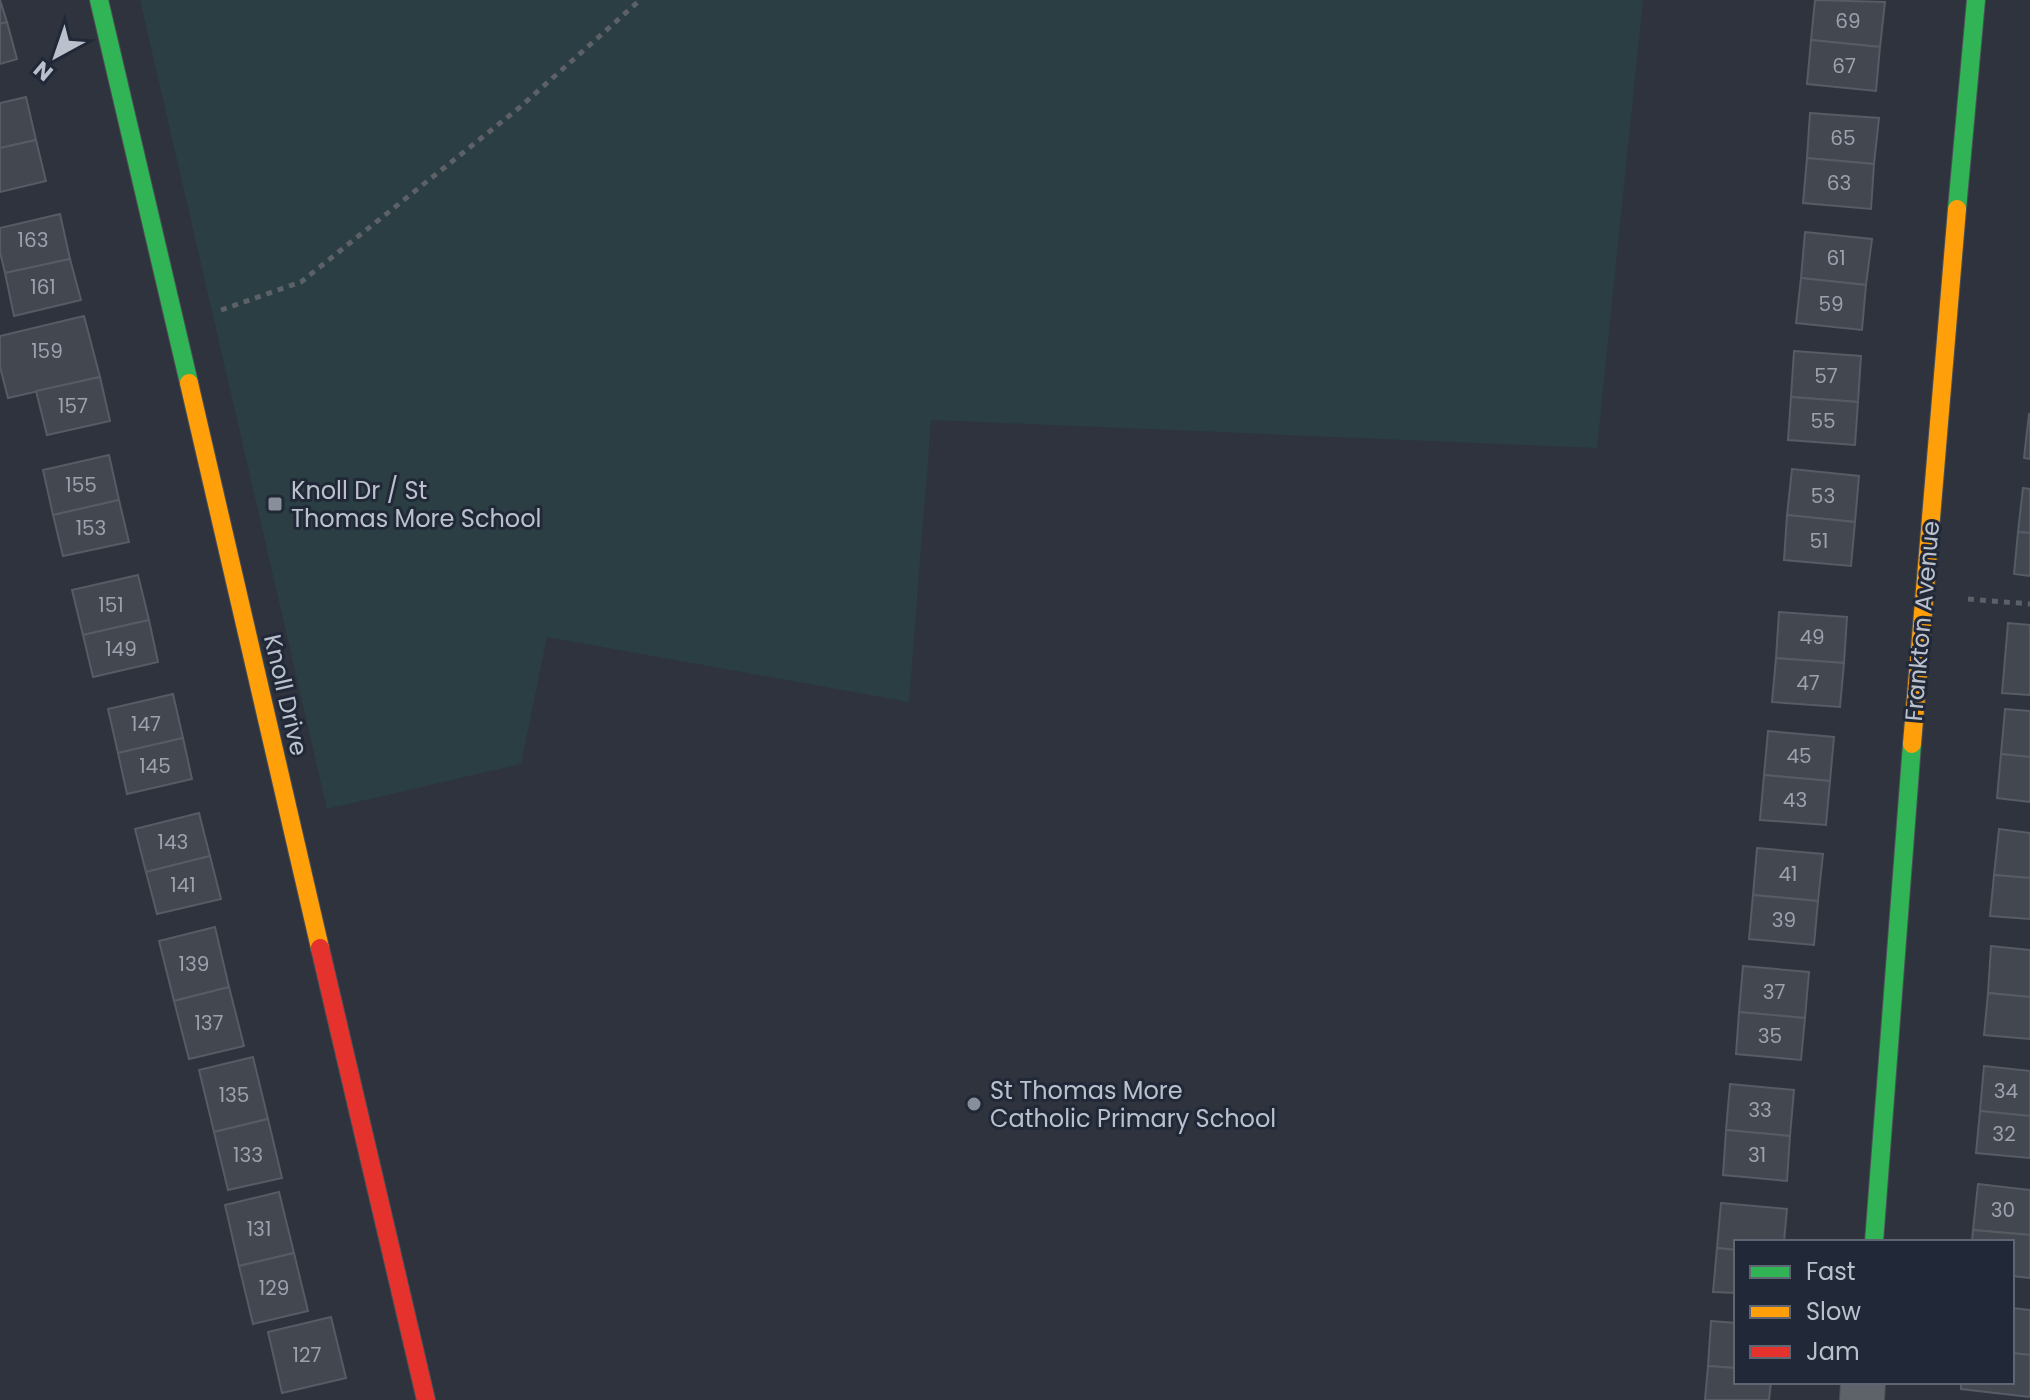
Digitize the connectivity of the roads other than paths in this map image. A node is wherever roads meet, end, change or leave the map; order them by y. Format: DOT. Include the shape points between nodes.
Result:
graph roads {
  1 [pos="99,0"];
  2 [pos="1976,0"];
  3 [pos="1874,1240"];
  4 [pos="426,1400"];
  1 -- 4 [label="street, Knoll Drive"];
  2 -- 3 [label="street, Frankton Avenue" via="1923,595"];
}
